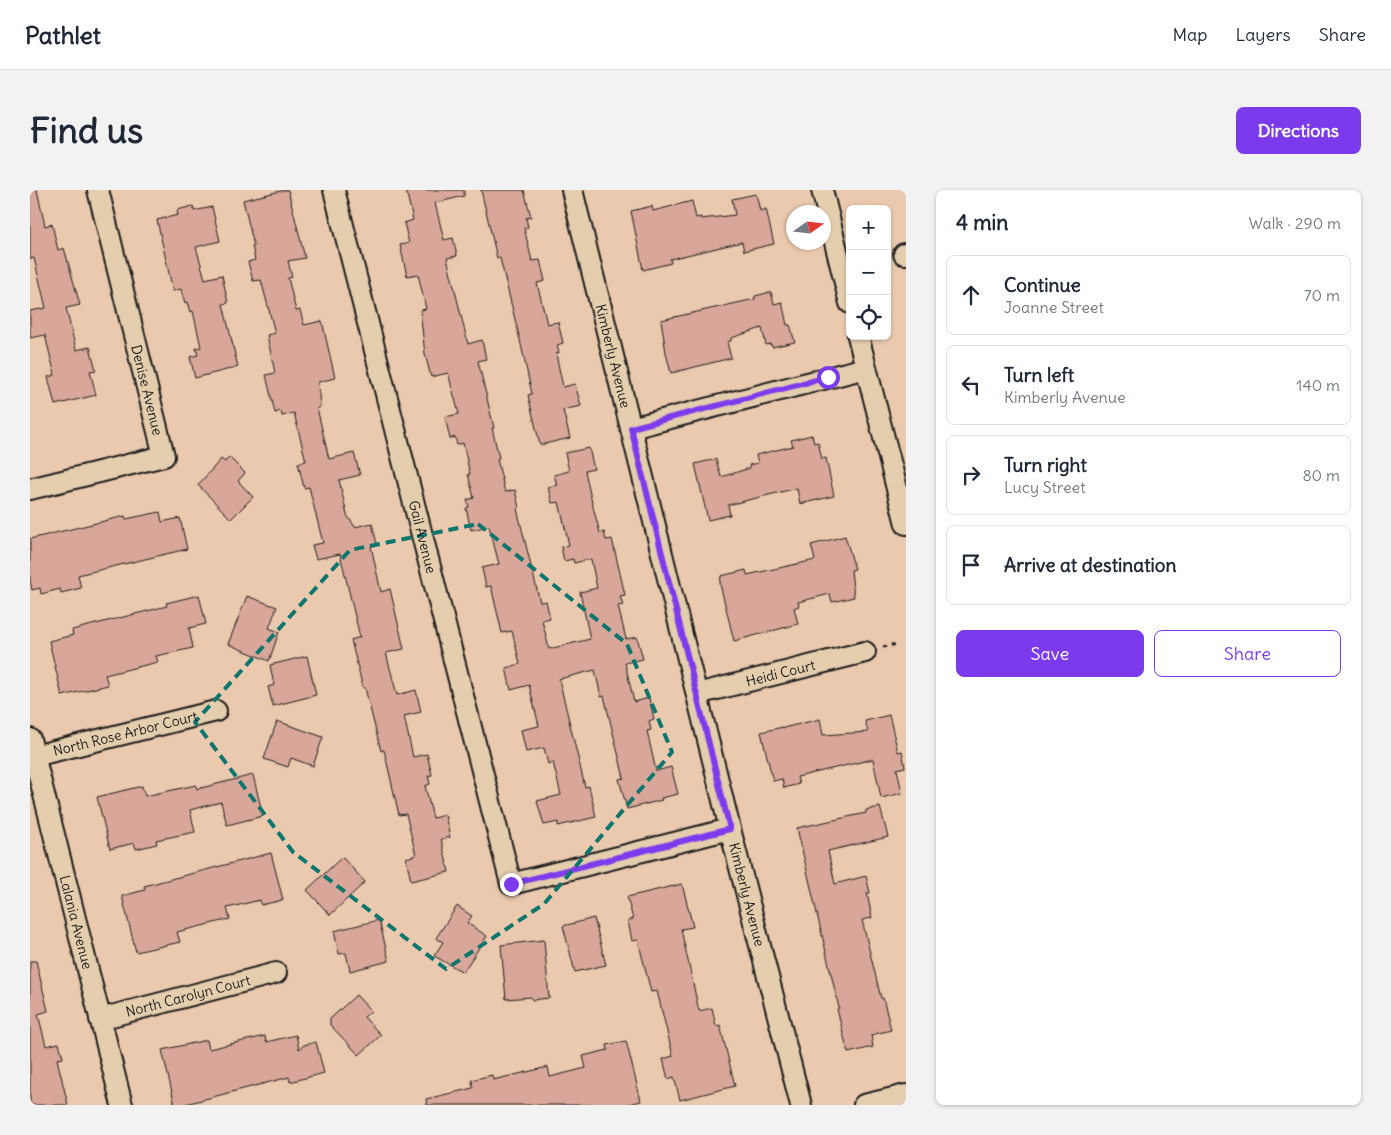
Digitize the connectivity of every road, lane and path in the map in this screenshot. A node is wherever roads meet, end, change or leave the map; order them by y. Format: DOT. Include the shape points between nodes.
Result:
graph roads {
  1 [pos="98,190"];
  2 [pos="334,190"];
  3 [pos="572,190"];
  4 [pos="822,190"];
  5 [pos="848,295"];
  6 [pos="859,340"];
  7 [pos="866,368"];
  8 [pos="631,428"];
  9 [pos="30,489"];
  10 [pos="902,494"];
  11 [pos="906,524"];
  12 [pos="865,652"];
  13 [pos="697,694"];
  14 [pos="216,711"];
  15 [pos="32,747"];
  16 [pos="730,829"];
  17 [pos="276,973"];
  18 [pos="100,1018"];
  19 [pos="906,1095"];
  20 [pos="122,1105"];
  21 [pos="801,1105"];
  22 [pos="864,1105"];
  1 -- 9 [label="street, Denise Avenue" via="164,456"];
  2 -- 16 [label="street, Gail Avenue" via="511,884"];
  3 -- 8 [label="street, Kimberly Avenue"];
  4 -- 5 [label="street"];
  6 -- 7 [label="street"];
  7 -- 8 [label="street"];
  7 -- 10 [label="street"];
  8 -- 13 [label="street, Kimberly Avenue"];
  10 -- 11 [label="street"];
  12 -- 13 [label="street, Heidi Court"];
  13 -- 16 [label="street, Kimberly Avenue"];
  14 -- 15 [label="street, North Rose Arbor Court"];
  15 -- 18 [label="street, Lalania Avenue"];
  16 -- 21 [label="street, Kimberly Avenue"];
  17 -- 18 [label="street, North Carolyn Court"];
  18 -- 20 [label="street, Lalania Avenue"];
  19 -- 22 [label="street"];
}
